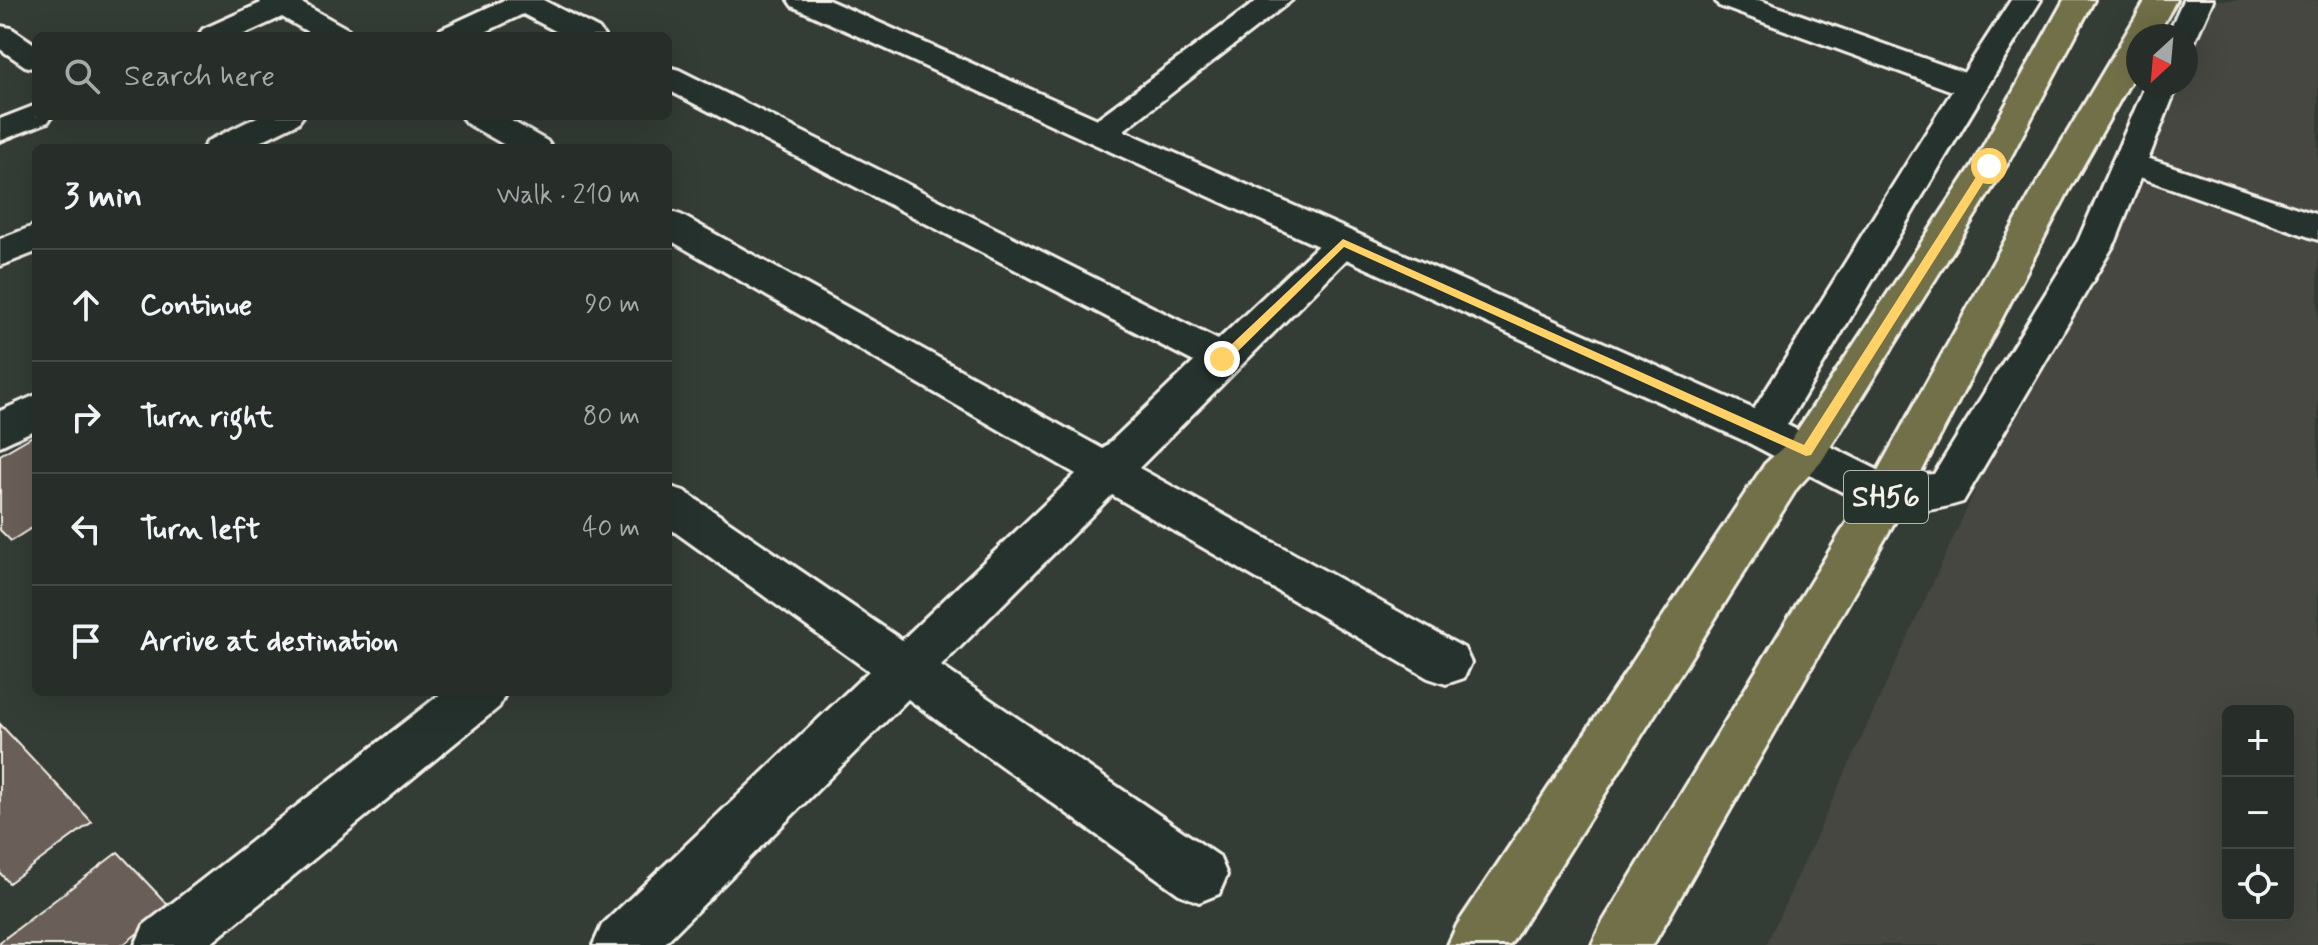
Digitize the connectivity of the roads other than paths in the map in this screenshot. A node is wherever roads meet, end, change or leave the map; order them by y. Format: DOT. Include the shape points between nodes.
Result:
graph roads {
  1 [pos="803,0"];
  2 [pos="1277,0"];
  3 [pos="1730,0"];
  4 [pos="2026,0"];
  5 [pos="2079,0"];
  6 [pos="2161,0"];
  7 [pos="2198,0"];
  8 [pos="525,1"];
  9 [pos="279,3"];
  10 [pos="2147,24"];
  11 [pos="2188,24"];
  12 [pos="222,32"];
  13 [pos="330,32"];
  14 [pos="460,32"];
  15 [pos="581,32"];
  16 [pos="0,35"];
  17 [pos="32,56"];
  18 [pos="2126,60"];
  19 [pos="672,79"];
  20 [pos="1970,86"];
  21 [pos="2157,96"];
  22 [pos="32,117"];
  23 [pos="278,120"];
  24 [pos="484,120"];
  25 [pos="0,131"];
  26 [pos="1099,133"];
  27 [pos="228,144"];
  28 [pos="521,144"];
  29 [pos="2129,162"];
  30 [pos="672,225"];
  31 [pos="2318,228"];
  32 [pos="32,239"];
  33 [pos="1343,242"];
  34 [pos="0,254"];
  35 [pos="1222,359"];
  36 [pos="32,412"];
  37 [pos="0,430"];
  38 [pos="1762,431"];
  39 [pos="1806,451"];
  40 [pos="1109,473"];
  41 [pos="1887,495"];
  42 [pos="677,522"];
  43 [pos="1446,663"];
  44 [pos="905,672"];
  45 [pos="476,696"];
  46 [pos="1199,875"];
  47 [pos="1483,935"];
  48 [pos="164,945"];
  49 [pos="622,945"];
  50 [pos="1621,945"];
  1 -- 26 [label="street"];
  2 -- 26 [label="street"];
  3 -- 20 [label="street"];
  4 -- 20 [label="street"];
  5 -- 39 [label="main road, SH56" via="1989,166"];
  6 -- 10 [label="main road, SH56"];
  7 -- 11 [label="street"];
  8 -- 14 [label="street"];
  8 -- 15 [label="street"];
  9 -- 12 [label="street"];
  9 -- 13 [label="street"];
  16 -- 17 [label="street"];
  18 -- 41 [label="main road, SH56"];
  19 -- 35 [label="street"];
  20 -- 38 [label="street"];
  21 -- 29 [label="street"];
  22 -- 25 [label="street"];
  23 -- 27 [label="street"];
  24 -- 28 [label="street"];
  26 -- 33 [label="street"];
  29 -- 31 [label="street"];
  29 -- 41 [label="street" via="2097,241 1947,490"];
  30 -- 40 [label="street"];
  32 -- 34 [label="street"];
  33 -- 35 [label="street"];
  33 -- 38 [label="street"];
  35 -- 40 [label="street"];
  36 -- 37 [label="street"];
  38 -- 39 [label="street"];
  39 -- 41 [label="street"];
  39 -- 47 [label="main road, SH56" via="1781,476"];
  40 -- 43 [label="street"];
  40 -- 44 [label="street"];
  41 -- 50 [label="main road, SH56"];
  42 -- 44 [label="street"];
  44 -- 46 [label="street"];
  44 -- 49 [label="street"];
  45 -- 48 [label="street"];
}
